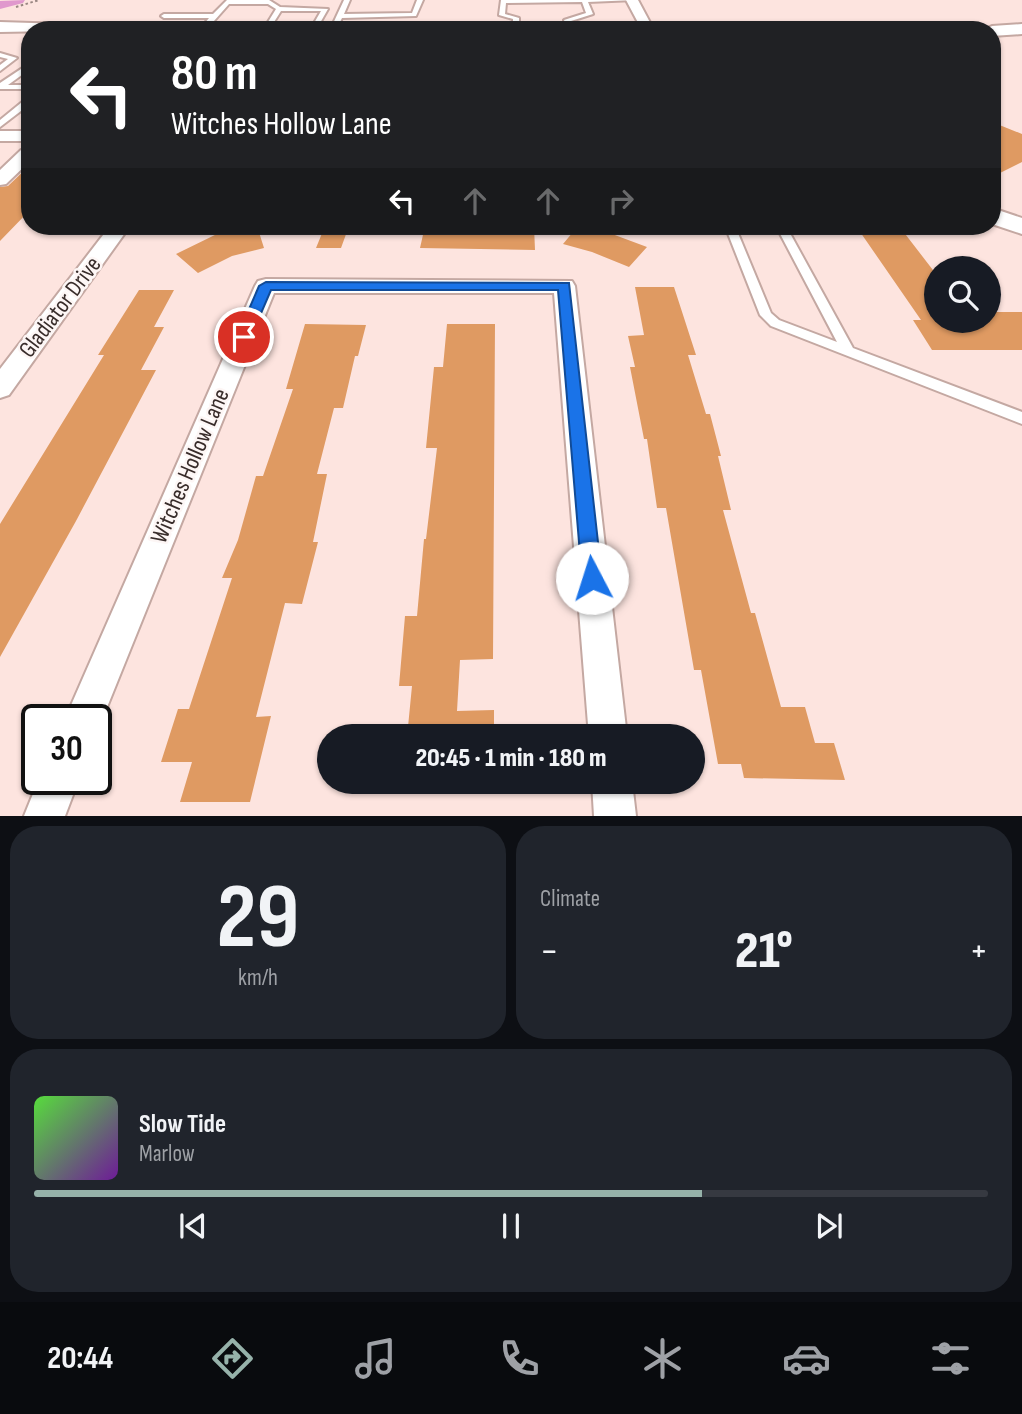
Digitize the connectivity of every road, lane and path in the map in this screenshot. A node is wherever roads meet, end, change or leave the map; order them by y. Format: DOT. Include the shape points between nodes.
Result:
graph roads {
  1 [pos="347,0"];
  2 [pos="419,0"];
  3 [pos="632,0"];
  4 [pos="584,1"];
  5 [pos="279,9"];
  6 [pos="164,16"];
  7 [pos="214,16"];
  8 [pos="339,16"];
  9 [pos="210,21"];
  10 [pos="271,21"];
  11 [pos="318,21"];
  12 [pos="337,21"];
  13 [pos="516,21"];
  14 [pos="567,21"];
  15 [pos="643,21"];
  16 [pos="0,27"];
  17 [pos="21,28"];
  18 [pos="1022,29"];
  19 [pos="1001,30"];
  20 [pos="0,37"];
  21 [pos="21,37"];
  22 [pos="0,55"];
  23 [pos="0,69"];
  24 [pos="21,72"];
  25 [pos="0,87"];
  26 [pos="21,87"];
  27 [pos="21,107"];
  28 [pos="9,117"];
  29 [pos="21,117"];
  30 [pos="0,124"];
  31 [pos="0,136"];
  32 [pos="21,136"];
  33 [pos="21,161"];
  34 [pos="0,180"];
  35 [pos="113,235"];
  36 [pos="734,235"];
  37 [pos="786,235"];
  38 [pos="849,352"];
  39 [pos="0,388"];
  40 [pos="1022,418"];
  41 [pos="90,704"];
  42 [pos="606,724"];
  43 [pos="613,794"];
  44 [pos="53,795"];
  45 [pos="44,816"];
  46 [pos="615,816"];
  1 -- 8 [label="lane"];
  2 -- 8 [label="lane" via="414,15"];
  3 -- 4 [label="lane"];
  3 -- 15 [label="street"];
  4 -- 13 [label="lane" via="503,1 502,15"];
  4 -- 14 [label="lane" via="590,14"];
  5 -- 7 [label="lane" via="269,2 227,2"];
  5 -- 10 [label="lane"];
  5 -- 11 [label="lane" via="325,9"];
  6 -- 7 [label="lane"];
  7 -- 9 [label="lane"];
  8 -- 12 [label="lane"];
  16 -- 17 [label="main road"];
  18 -- 19 [label="main road"];
  20 -- 21 [label="main road"];
  22 -- 23 [label="lane" via="13,58"];
  24 -- 25 [label="lane"];
  25 -- 26 [label="lane"];
  27 -- 28 [label="lane"];
  28 -- 29 [label="lane"];
  28 -- 30 [label="lane"];
  31 -- 32 [label="street"];
  33 -- 34 [label="street"];
  35 -- 39 [label="street, Gladiator Drive"];
  36 -- 38 [label="lane" via="766,315 775,323"];
  37 -- 38 [label="lane"];
  38 -- 40 [label="lane"];
  41 -- 42 [label="street, Witches Hollow Lane" via="266,286 564,286"];
  43 -- 46 [label="street"];
  44 -- 45 [label="street"];
}
